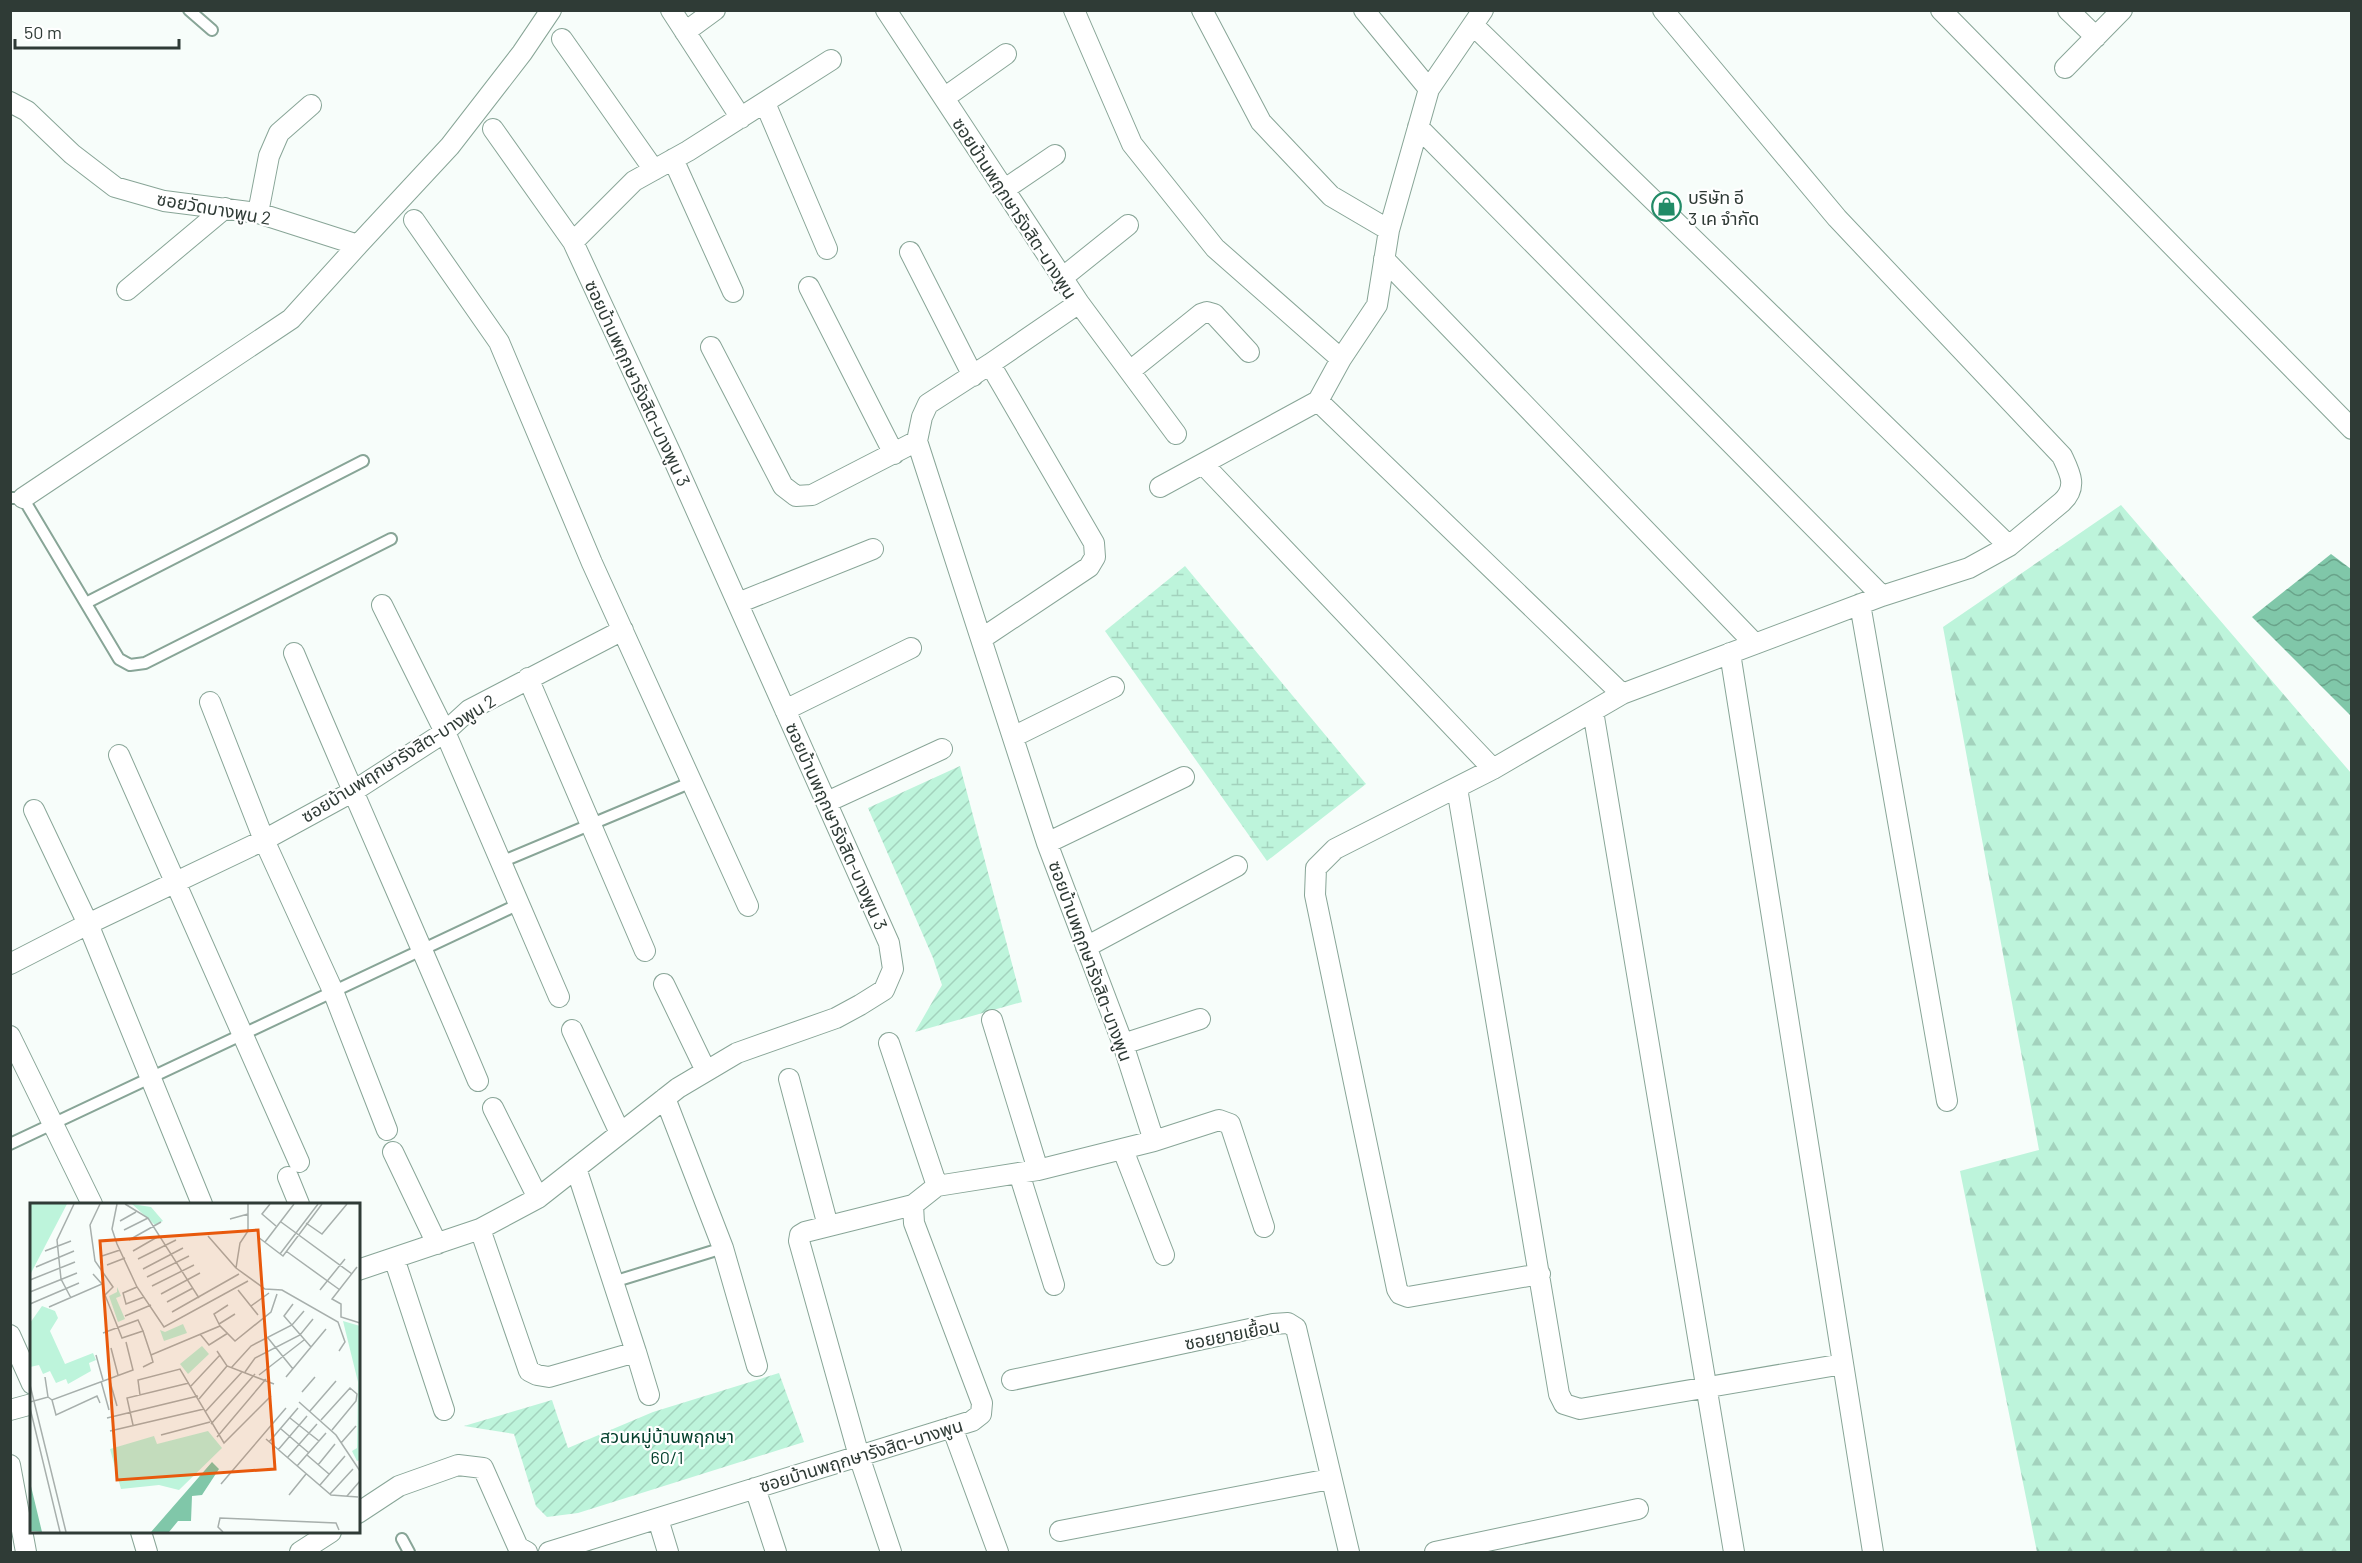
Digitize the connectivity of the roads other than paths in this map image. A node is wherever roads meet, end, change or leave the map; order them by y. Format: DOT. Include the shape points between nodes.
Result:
graph roads {
  1 [pos="189,10"];
  2 [pos="551,10"];
  3 [pos="671,10"];
  4 [pos="715,10"];
  5 [pos="1074,10"];
  6 [pos="1202,10"];
  7 [pos="1364,10"];
  8 [pos="1663,10"];
  9 [pos="1941,10"];
  10 [pos="2068,10"];
  11 [pos="2122,10"];
  12 [pos="887,11"];
  13 [pos="1478,18"];
  14 [pos="212,30"];
  15 [pos="685,32"];
  16 [pos="2096,37"];
  17 [pos="562,39"];
  18 [pos="1006,54"];
  19 [pos="831,60"];
  20 [pos="2065,68"];
  21 [pos="1429,89"];
  22 [pos="944,98"];
  23 [pos="10,102"];
  24 [pos="765,103"];
  25 [pos="311,105"];
  26 [pos="741,118"];
  27 [pos="1418,127"];
  28 [pos="493,129"];
  29 [pos="1055,155"];
  30 [pos="673,159"];
  31 [pos="654,170"];
  32 [pos="1005,189"];
  33 [pos="225,208"];
  34 [pos="258,213"];
  35 [pos="414,220"];
  36 [pos="1128,225"];
  37 [pos="1389,230"];
  38 [pos="573,242"];
  39 [pos="358,245"];
  40 [pos="827,249"];
  41 [pos="910,252"];
  42 [pos="1384,259"];
  43 [pos="1062,278"];
  44 [pos="809,287"];
  45 [pos="127,290"];
  46 [pos="733,292"];
  47 [pos="1078,303"];
  48 [pos="711,347"];
  49 [pos="1249,352"];
  50 [pos="1341,358"];
  51 [pos="990,364"];
  52 [pos="1130,371"];
  53 [pos="973,376"];
  54 [pos="1318,401"];
  55 [pos="2352,429"];
  56 [pos="1176,434"];
  57 [pos="917,441"];
  58 [pos="894,454"];
  59 [pos="363,461"];
  60 [pos="1203,464"];
  61 [pos="1160,487"];
  62 [pos="17,498"];
  63 [pos="392,539"];
  64 [pos="2009,546"];
  65 [pos="873,549"];
  66 [pos="1882,596"];
  67 [pos="86,603"];
  68 [pos="738,603"];
  69 [pos="1860,604"];
  70 [pos="382,605"];
  71 [pos="623,630"];
  72 [pos="981,639"];
  73 [pos="1755,644"];
  74 [pos="911,648"];
  75 [pos="294,652"];
  76 [pos="1730,653"];
  77 [pos="528,678"];
  78 [pos="1114,687"];
  79 [pos="1622,694"];
  80 [pos="210,702"];
  81 [pos="785,710"];
  82 [pos="1593,711"];
  83 [pos="445,732"];
  84 [pos="1013,737"];
  85 [pos="942,749"];
  86 [pos="119,755"];
  87 [pos="1493,768"];
  88 [pos="1184,777"];
  89 [pos="692,783"];
  90 [pos="1457,788"];
  91 [pos="352,792"];
  92 [pos="826,802"];
  93 [pos="34,810"];
  94 [pos="590,825"];
  95 [pos="264,840"];
  96 [pos="1047,843"];
  97 [pos="501,862"];
  98 [pos="1237,866"];
  99 [pos="176,882"];
  100 [pos="519,904"];
  101 [pos="748,906"];
  102 [pos="88,924"];
  103 [pos="1086,947"];
  104 [pos="423,949"];
  105 [pos="645,951"];
  106 [pos="10,964"];
  107 [pos="664,984"];
  108 [pos="333,991"];
  109 [pos="559,997"];
  110 [pos="1200,1019"];
  111 [pos="992,1020"];
  112 [pos="572,1030"];
  113 [pos="243,1034"];
  114 [pos="10,1036"];
  115 [pos="889,1043"];
  116 [pos="1123,1044"];
  117 [pos="706,1071"];
  118 [pos="151,1078"];
  119 [pos="789,1079"];
  120 [pos="478,1081"];
  121 [pos="665,1098"];
  122 [pos="1947,1101"];
  123 [pos="493,1108"];
  124 [pos="53,1124"];
  125 [pos="387,1130"];
  126 [pos="620,1133"];
  127 [pos="1154,1141"];
  128 [pos="10,1144"];
  129 [pos="1123,1150"];
  130 [pos="393,1152"];
  131 [pos="576,1168"];
  132 [pos="1028,1172"];
  133 [pos="937,1186"];
  134 [pos="538,1198"];
  135 [pos="92,1203"];
  136 [pos="202,1203"];
  137 [pos="299,1203"];
  138 [pos="913,1205"];
  139 [pos="828,1226"];
  140 [pos="1264,1227"];
  141 [pos="480,1229"];
  142 [pos="437,1244"];
  143 [pos="723,1248"];
  144 [pos="1164,1255"];
  145 [pos="394,1258"];
  146 [pos="360,1269"];
  147 [pos="1540,1274"];
  148 [pos="613,1282"];
  149 [pos="1054,1285"];
  150 [pos="10,1335"];
  151 [pos="636,1352"];
  152 [pos="1843,1364"];
  153 [pos="757,1366"];
  154 [pos="30,1380"];
  155 [pos="1012,1380"];
  156 [pos="1707,1388"];
  157 [pos="649,1395"];
  158 [pos="30,1405"];
  159 [pos="10,1410"];
  160 [pos="444,1410"];
  161 [pos="951,1427"];
  162 [pos="859,1456"];
  163 [pos="10,1465"];
  164 [pos="1330,1479"];
  165 [pos="755,1488"];
  166 [pos="1638,1509"];
  167 [pos="360,1512"];
  168 [pos="658,1519"];
  169 [pos="1060,1531"];
  170 [pos="141,1533"];
  171 [pos="329,1533"];
  172 [pos="402,1539"];
  173 [pos="26,1552"];
  174 [pos="147,1552"];
  175 [pos="300,1552"];
  176 [pos="410,1552"];
  177 [pos="527,1552"];
  178 [pos="551,1552"];
  179 [pos="668,1552"];
  180 [pos="776,1552"];
  181 [pos="891,1552"];
  182 [pos="998,1552"];
  183 [pos="1349,1552"];
  184 [pos="1435,1552"];
  185 [pos="1734,1552"];
  186 [pos="1873,1552"];
  1 -- 14 [label="lane"];
  2 -- 39 [label="street" via="450,146"];
  3 -- 15 [label="street"];
  4 -- 15 [label="street"];
  5 -- 50 [label="street" via="1132,144 1215,248"];
  6 -- 37 [label="street" via="1261,122 1331,196"];
  7 -- 21 [label="street"];
  8 -- 64 [label="street" via="1837,218 2062,456 2070,472 2069,495"];
  9 -- 55 [label="street"];
  10 -- 16 [label="street"];
  11 -- 16 [label="street"];
  12 -- 22 [label="street, ซอยบ้านพฤกษารังสิต-บางพูน"];
  13 -- 21 [label="street"];
  13 -- 64 [label="street"];
  15 -- 26 [label="street"];
  16 -- 20 [label="street"];
  17 -- 31 [label="street"];
  18 -- 22 [label="street"];
  19 -- 24 [label="street"];
  21 -- 27 [label="street"];
  22 -- 32 [label="street, ซอยบ้านพฤกษารังสิต-บางพูน"];
  23 -- 33 [label="street, ซอยวัดบางพูน 2" via="27,111 72,154 115,187 164,201"];
  24 -- 26 [label="street"];
  24 -- 40 [label="street"];
  25 -- 34 [label="street" via="279,133 269,156"];
  26 -- 30 [label="street"];
  27 -- 37 [label="street"];
  27 -- 66 [label="street"];
  28 -- 38 [label="street, ซอยบ้านพฤกษารังสิต-บางพูน 3"];
  29 -- 32 [label="street"];
  30 -- 31 [label="street"];
  30 -- 46 [label="street"];
  31 -- 38 [label="street" via="634,181"];
  32 -- 43 [label="street, ซอยบ้านพฤกษารังสิต-บางพูน"];
  33 -- 34 [label="street, ซอยวัดบางพูน 2"];
  33 -- 45 [label="street"];
  34 -- 39 [label="street, ซอยวัดบางพูน 2"];
  35 -- 71 [label="street" via="499,342"];
  36 -- 43 [label="street"];
  37 -- 42 [label="street"];
  38 -- 68 [label="street, ซอยบ้านพฤกษารังสิต-บางพูน 3"];
  39 -- 62 [label="street" via="291,319"];
  41 -- 53 [label="street"];
  42 -- 50 [label="street" via="1377,305"];
  42 -- 73 [label="street"];
  43 -- 47 [label="street, ซอยบ้านพฤกษารังสิต-บางพูน"];
  44 -- 58 [label="street"];
  47 -- 51 [label="street, ซอยบ้านพฤกษารังสิต-บางพูน"];
  47 -- 52 [label="street"];
  48 -- 58 [label="street" via="783,486 796,496 812,495"];
  49 -- 52 [label="street" via="1214,314 1207,312"];
  50 -- 54 [label="street"];
  51 -- 53 [label="street, ซอยบ้านพฤกษารังสิต-บางพูน"];
  51 -- 72 [label="street" via="1094,543 1095,557 1089,567"];
  52 -- 56 [label="street"];
  53 -- 57 [label="street, ซอยบ้านพฤกษารังสิต-บางพูน" via="928,404"];
  54 -- 60 [label="street"];
  54 -- 79 [label="street"];
  57 -- 58 [label="street"];
  57 -- 72 [label="street, ซอยบ้านพฤกษารังสิต-บางพูน"];
  59 -- 67 [label="lane"];
  60 -- 61 [label="street"];
  60 -- 87 [label="street"];
  62 -- 67 [label="lane"];
  63 -- 67 [label="lane" via="145,663 130,665 119,659"];
  64 -- 66 [label="street" via="1969,568"];
  65 -- 68 [label="street"];
  66 -- 69 [label="street"];
  68 -- 81 [label="street, ซอยบ้านพฤกษารังสิต-บางพูน 3"];
  69 -- 73 [label="street"];
  69 -- 122 [label="street"];
  70 -- 83 [label="street"];
  71 -- 77 [label="street, ซอยบ้านพฤกษารังสิต-บางพูน 2"];
  71 -- 89 [label="street"];
  72 -- 84 [label="street, ซอยบ้านพฤกษารังสิต-บางพูน"];
  73 -- 76 [label="street"];
  74 -- 81 [label="street"];
  75 -- 91 [label="street"];
  76 -- 79 [label="street"];
  76 -- 152 [label="street"];
  77 -- 83 [label="street, ซอยบ้านพฤกษารังสิต-บางพูน 2" via="469,710"];
  77 -- 94 [label="street"];
  78 -- 84 [label="street"];
  79 -- 82 [label="street"];
  80 -- 95 [label="street"];
  81 -- 92 [label="street, ซอยบ้านพฤกษารังสิต-บางพูน 3"];
  82 -- 87 [label="street"];
  82 -- 156 [label="street"];
  83 -- 91 [label="street, ซอยบ้านพฤกษารังสิต-บางพูน 2"];
  83 -- 97 [label="street"];
  84 -- 96 [label="street, ซอยบ้านพฤกษารังสิต-บางพูน"];
  85 -- 92 [label="street"];
  86 -- 99 [label="street"];
  87 -- 90 [label="street"];
  88 -- 96 [label="street"];
  89 -- 94 [label="lane"];
  89 -- 101 [label="street"];
  90 -- 147 [label="street"];
  90 -- 147 [label="street" via="1335,849 1316,868 1315,895 1396,1289 1408,1297"];
  91 -- 95 [label="street, ซอยบ้านพฤกษารังสิต-บางพูน 2"];
  91 -- 104 [label="street"];
  92 -- 117 [label="street, ซอยบ้านพฤกษารังสิต-บางพูน 3" via="890,943 893,969 884,990 836,1018 737,1053"];
  93 -- 102 [label="street"];
  94 -- 97 [label="lane"];
  94 -- 105 [label="street"];
  95 -- 99 [label="street, ซอยบ้านพฤกษารังสิต-บางพูน 2"];
  95 -- 108 [label="street"];
  96 -- 103 [label="street, ซอยบ้านพฤกษารังสิต-บางพูน"];
  97 -- 100 [label="street"];
  98 -- 103 [label="street"];
  99 -- 102 [label="street, ซอยบ้านพฤกษารังสิต-บางพูน 2"];
  99 -- 113 [label="street"];
  100 -- 104 [label="lane"];
  100 -- 109 [label="street"];
  102 -- 106 [label="street, ซอยบ้านพฤกษารังสิต-บางพูน 2"];
  102 -- 118 [label="street"];
  103 -- 116 [label="street, ซอยบ้านพฤกษารังสิต-บางพูน"];
  104 -- 108 [label="lane"];
  104 -- 120 [label="street"];
  107 -- 117 [label="street"];
  108 -- 113 [label="lane"];
  108 -- 125 [label="street"];
  110 -- 116 [label="street"];
  111 -- 132 [label="street"];
  112 -- 126 [label="street"];
  113 -- 118 [label="lane"];
  113 -- 137 [label="street" via="293,1170"];
  114 -- 124 [label="street"];
  115 -- 133 [label="street"];
  116 -- 127 [label="street, ซอยบ้านพฤกษารังสิต-บางพูน"];
  117 -- 121 [label="street, ซอยบ้านพฤกษารังสิต-บางพูน 3"];
  118 -- 124 [label="lane"];
  118 -- 136 [label="street"];
  119 -- 139 [label="street"];
  121 -- 126 [label="street, ซอยบ้านพฤกษารังสิต-บางพูน 3"];
  121 -- 143 [label="street"];
  123 -- 134 [label="street"];
  124 -- 128 [label="lane"];
  124 -- 135 [label="street"];
  126 -- 131 [label="street, ซอยบ้านพฤกษารังสิต-บางพูน 3"];
  127 -- 129 [label="street"];
  127 -- 140 [label="street" via="1219,1120 1230,1124"];
  129 -- 132 [label="street"];
  129 -- 144 [label="street"];
  130 -- 142 [label="street"];
  131 -- 134 [label="street, ซอยบ้านพฤกษารังสิต-บางพูน 3"];
  131 -- 148 [label="street"];
  132 -- 133 [label="street"];
  132 -- 149 [label="street"];
  133 -- 138 [label="street"];
  134 -- 141 [label="street, ซอยบ้านพฤกษารังสิต-บางพูน 3"];
  138 -- 139 [label="street"];
  138 -- 161 [label="street, ซอยบ้านพฤกษารังสิต-บางพูน" via="914,1223 982,1403 981,1414"];
  139 -- 162 [label="street" via="805,1232 799,1241"];
  141 -- 142 [label="street, ซอยบ้านพฤกษารังสิต-บางพูน 3"];
  141 -- 151 [label="street" via="529,1371 549,1377"];
  142 -- 145 [label="street, ซอยบ้านพฤกษารังสิต-บางพูน 3"];
  143 -- 148 [label="lane"];
  143 -- 153 [label="street"];
  145 -- 146 [label="street, ซอยบ้านพฤกษารังสิต-บางพูน 3"];
  145 -- 160 [label="street"];
  147 -- 156 [label="street" via="1559,1394 1564,1404 1580,1409"];
  148 -- 151 [label="street"];
  150 -- 154 [label="street"];
  151 -- 157 [label="street"];
  152 -- 156 [label="street"];
  152 -- 186 [label="street"];
  155 -- 164 [label="street, ซอยยายเยื้อน" via="1288,1323 1296,1328"];
  156 -- 185 [label="street"];
  158 -- 159 [label="street"];
  161 -- 162 [label="street, ซอยบ้านพฤกษารังสิต-บางพูน"];
  161 -- 182 [label="street"];
  162 -- 165 [label="street, ซอยบ้านพฤกษารังสิต-บางพูน"];
  162 -- 181 [label="street"];
  163 -- 173 [label="street"];
  164 -- 169 [label="street"];
  164 -- 183 [label="street, ซอยยายเยื้อน"];
  165 -- 168 [label="street, ซอยบ้านพฤกษารังสิต-บางพูน"];
  165 -- 180 [label="street"];
  166 -- 184 [label="street"];
  167 -- 177 [label="street" via="399,1486 458,1465 483,1468 518,1547"];
  168 -- 178 [label="street, ซอยบ้านพฤกษารังสิต-บางพูน"];
  168 -- 179 [label="street"];
  170 -- 174 [label="street"];
  171 -- 175 [label="street"];
  172 -- 176 [label="lane"];
}
